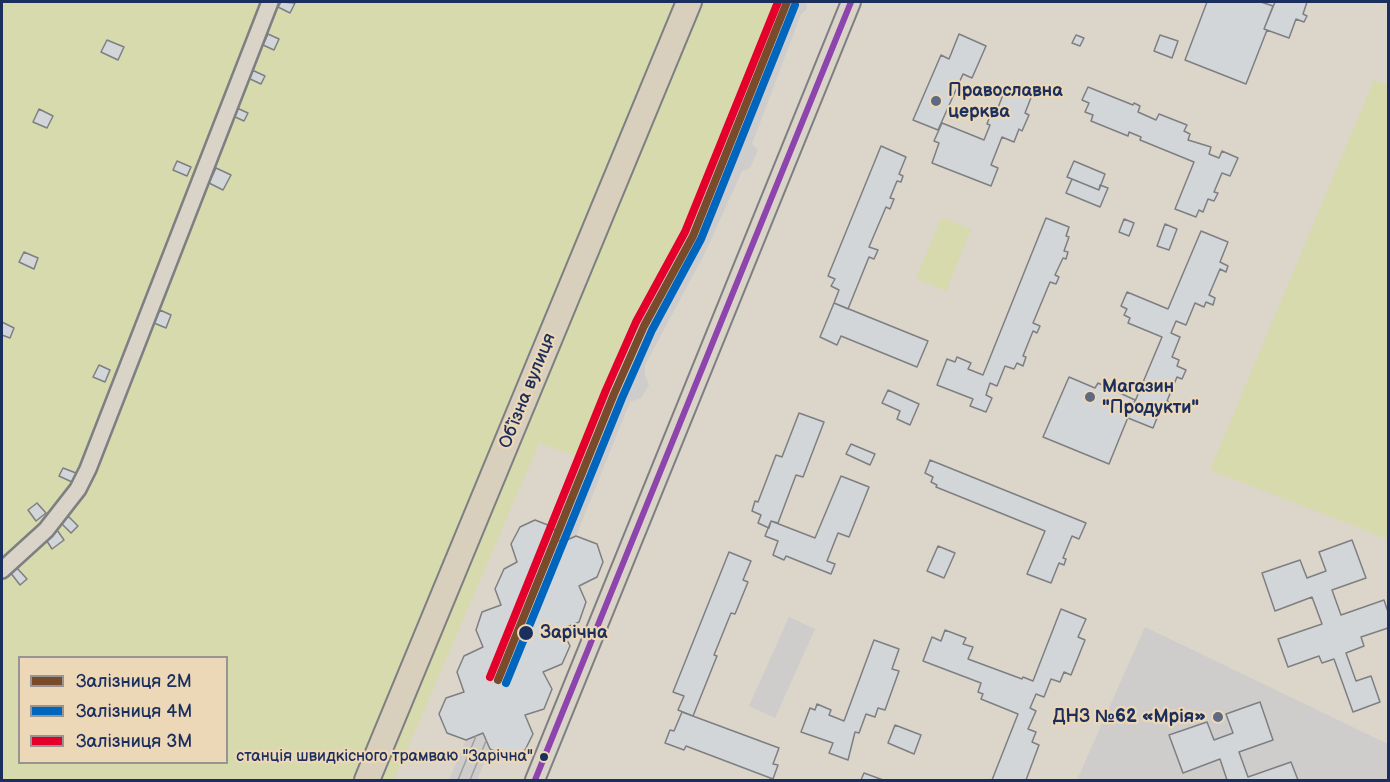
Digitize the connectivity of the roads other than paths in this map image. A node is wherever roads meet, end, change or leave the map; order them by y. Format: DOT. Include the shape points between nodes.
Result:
graph roads {
  1 [pos="270,2"];
  2 [pos="689,2"];
  3 [pos="851,2"];
  4 [pos="2,570"];
  5 [pos="367,780"];
  6 [pos="535,780"];
  1 -- 4 [label="street" via="88,469 78,489 46,530"];
  2 -- 5 [label="main road, Обʼїзна вулиця"];
  3 -- 6 [label="street"];
}
